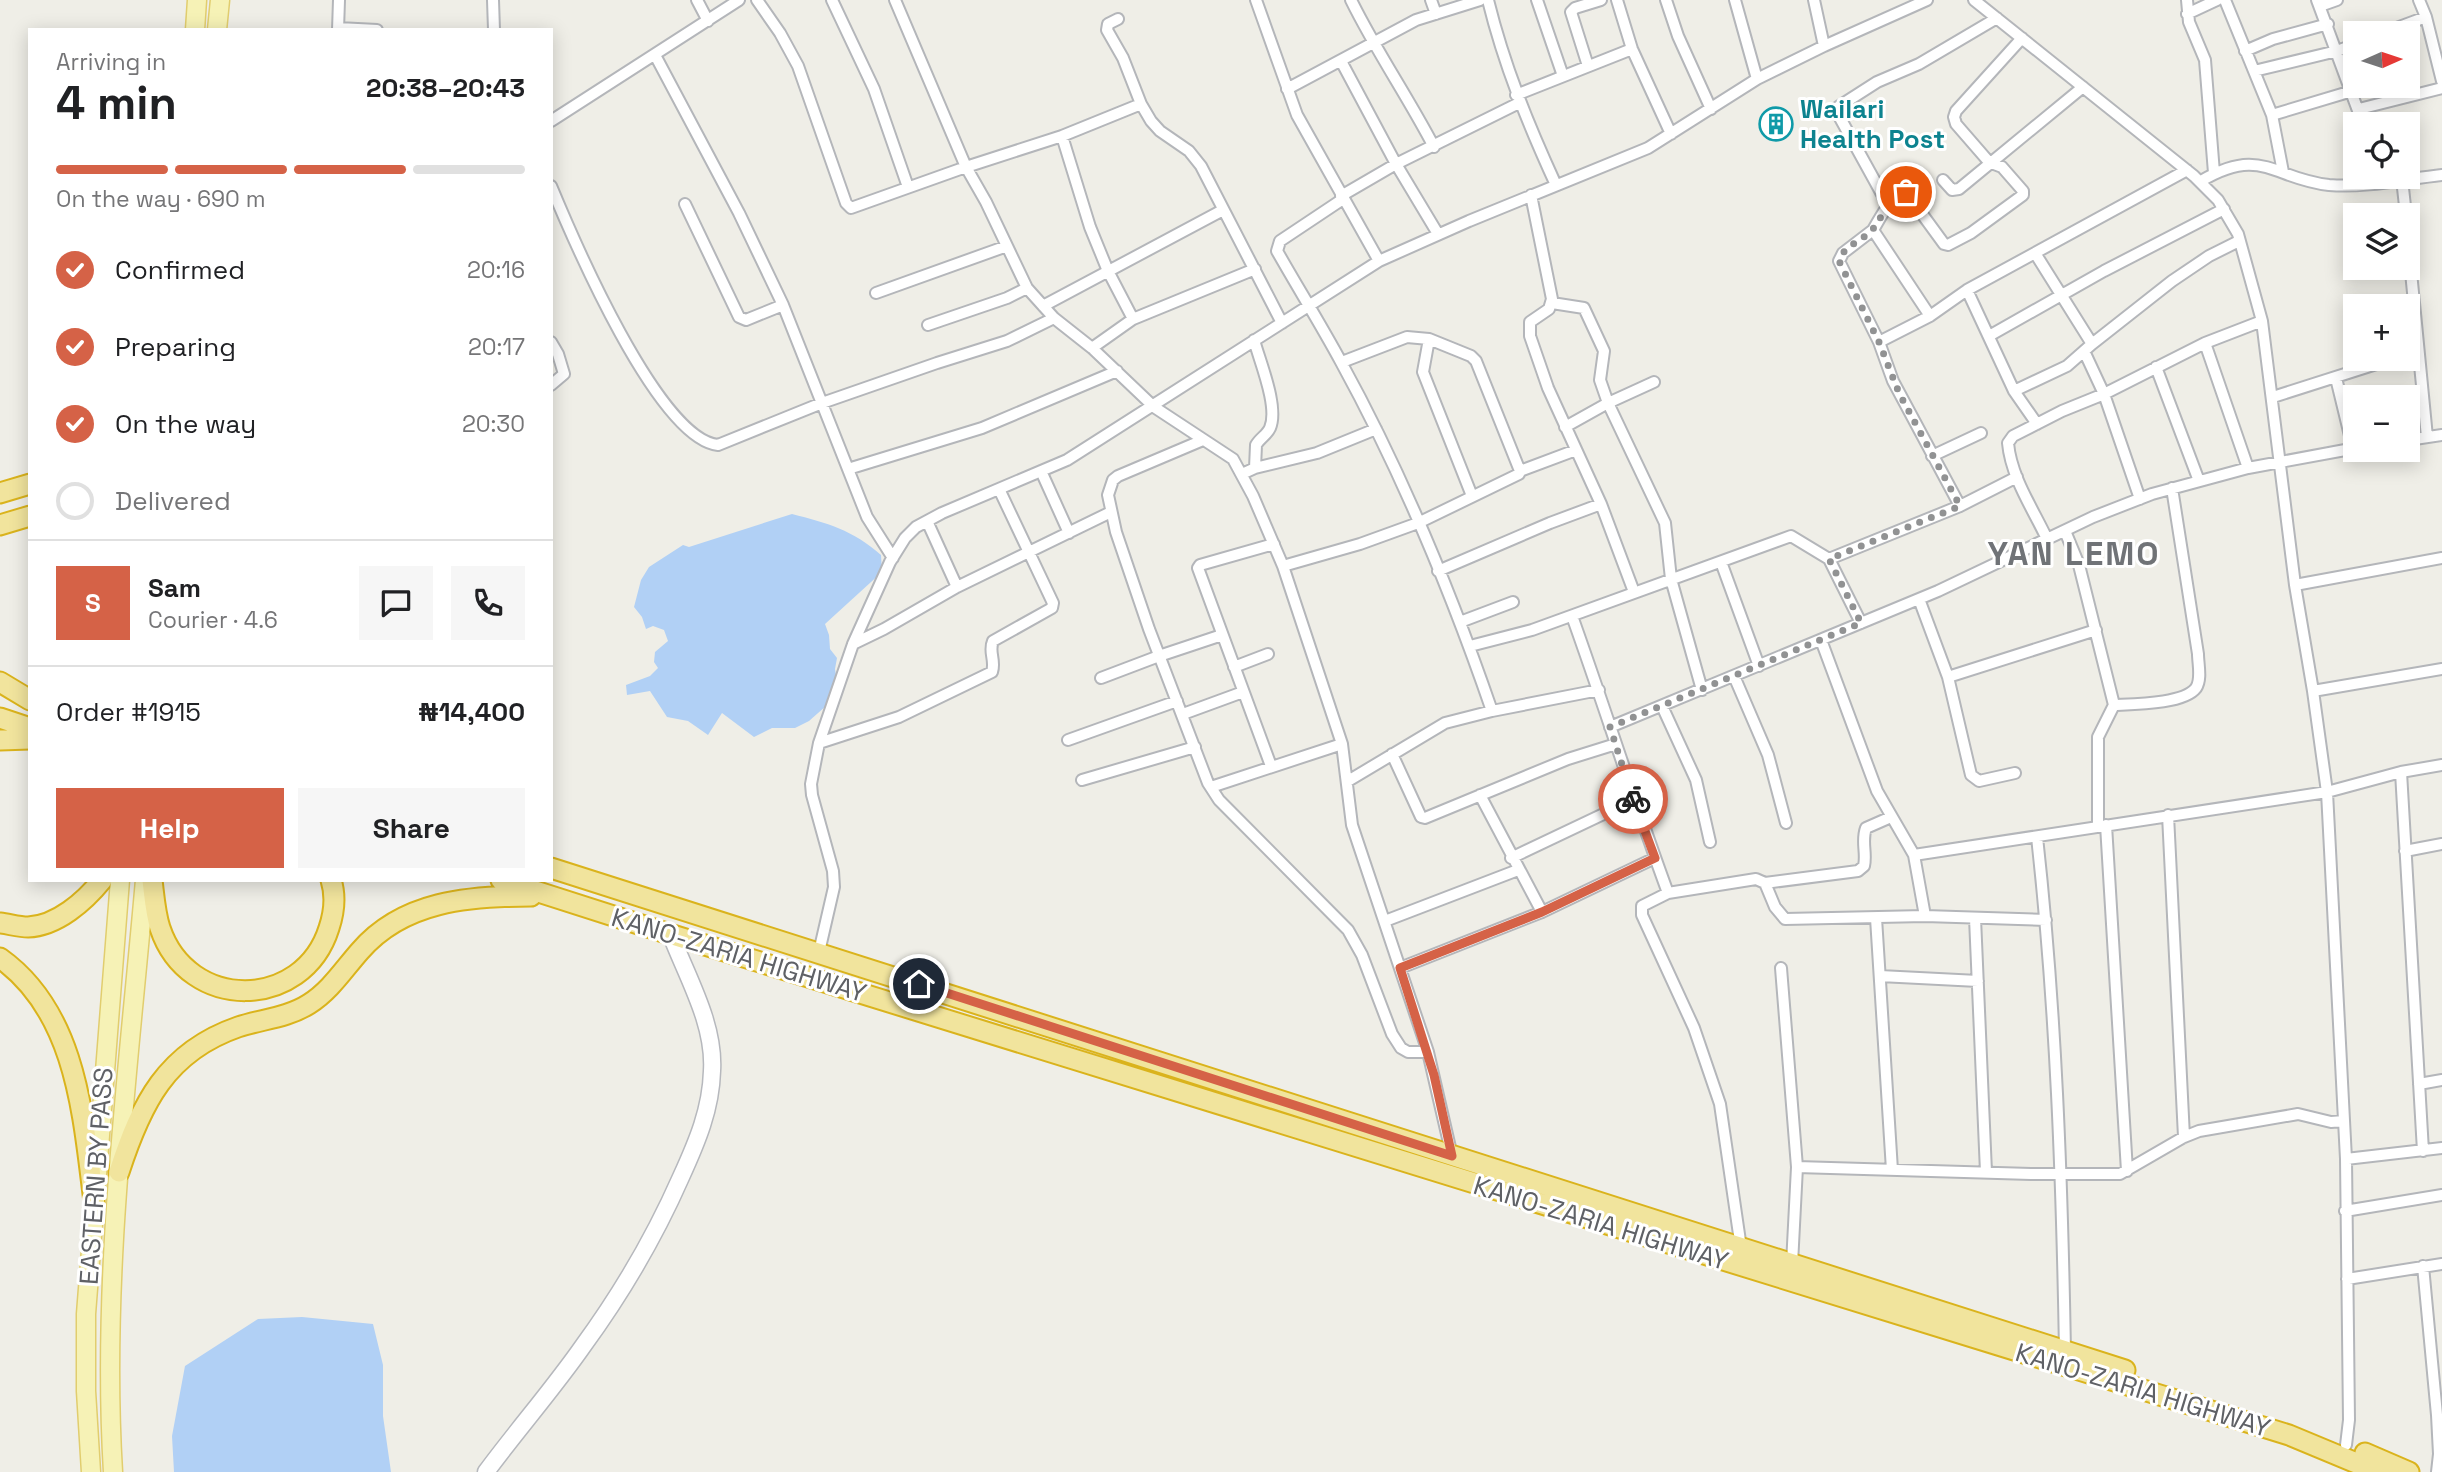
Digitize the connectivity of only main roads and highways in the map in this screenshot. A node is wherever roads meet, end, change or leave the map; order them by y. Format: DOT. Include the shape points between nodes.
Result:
graph roads {
  1 [pos="197,0"];
  2 [pos="220,0"];
  3 [pos="195,28"];
  4 [pos="217,28"];
  5 [pos="28,485"];
  6 [pos="0,493"];
  7 [pos="28,517"];
  8 [pos="0,525"];
  9 [pos="0,682"];
  10 [pos="0,692"];
  11 [pos="28,700"];
  12 [pos="28,700"];
  13 [pos="0,718"];
  14 [pos="28,727"];
  15 [pos="0,740"];
  16 [pos="28,740"];
  17 [pos="553,868"];
  18 [pos="100,882"];
  19 [pos="120,882"];
  20 [pos="145,882"];
  21 [pos="152,882"];
  22 [pos="331,882"];
  23 [pos="507,882"];
  24 [pos="550,896"];
  25 [pos="0,923"];
  26 [pos="0,958"];
  27 [pos="119,1172"];
  28 [pos="94,1202"];
  29 [pos="91,1472"];
  30 [pos="113,1472"];
  31 [pos="2378,1472"];
  32 [pos="2409,1472"];
  1 -- 3 [label="main road"];
  2 -- 4 [label="main road"];
  5 -- 6 [label="highway"];
  7 -- 8 [label="highway"];
  9 -- 11 [label="highway"];
  10 -- 12 [label="highway"];
  13 -- 14 [label="highway"];
  15 -- 16 [label="highway"];
  17 -- 32 [label="highway, KANO-ZARIA HIGHWAY" via="2065,1351 2346,1445"];
  18 -- 25 [label="highway" via="70,911 49,921 29,927"];
  19 -- 28 [label="main road, EASTERN BY PASS"];
  20 -- 27 [label="main road, EASTERN BY PASS"];
  21 -- 22 [label="highway" via="160,928 189,971 227,990 252,992 286,982 311,963 333,917"];
  23 -- 24 [label="highway, KANO-ZARIA HIGHWAY"];
  24 -- 27 [label="highway" via="490,896 426,907 403,916 361,949 310,1004 230,1030 201,1045 164,1076 152,1093 133,1128"];
  24 -- 31 [label="highway, KANO-ZARIA HIGHWAY" via="2278,1432"];
  26 -- 28 [label="highway" via="35,991 61,1036 78,1095"];
  27 -- 30 [label="main road, EASTERN BY PASS" via="111,1318"];
  28 -- 29 [label="main road, EASTERN BY PASS" via="86,1314"];
}
